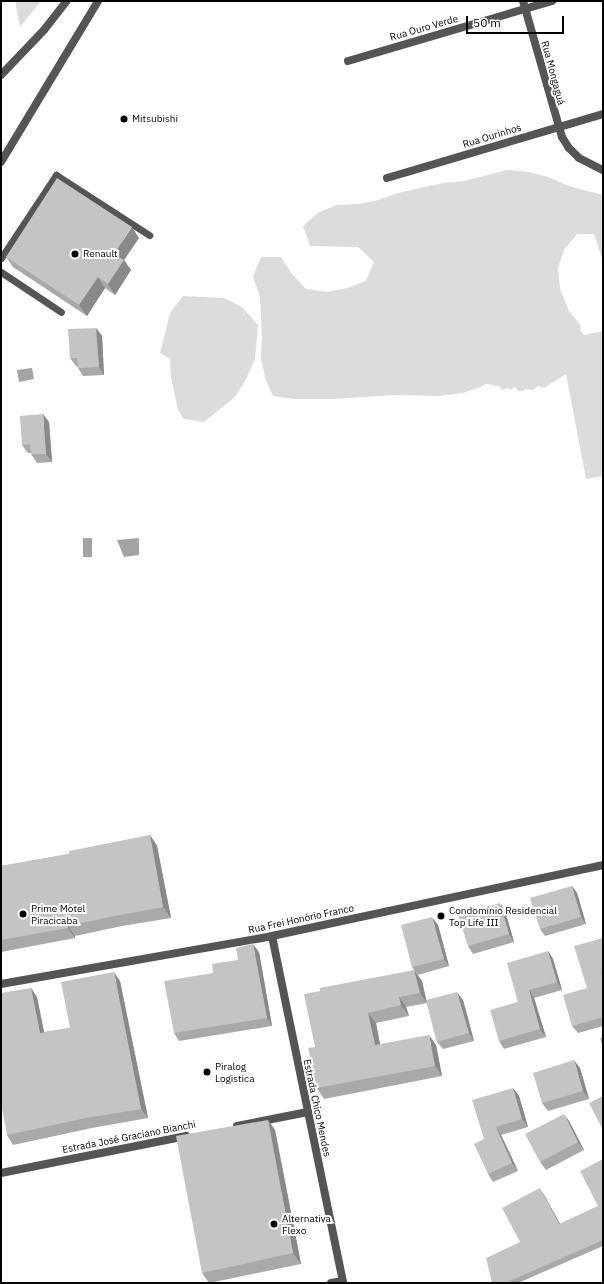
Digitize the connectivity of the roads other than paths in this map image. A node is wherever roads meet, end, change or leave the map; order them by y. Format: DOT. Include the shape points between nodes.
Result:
graph roads {
  1 [pos="67,1"];
  2 [pos="98,1"];
  3 [pos="552,1"];
  4 [pos="524,5"];
  5 [pos="348,60"];
  6 [pos="1,75"];
  7 [pos="603,114"];
  8 [pos="558,127"];
  9 [pos="1,162"];
  10 [pos="603,170"];
  11 [pos="387,178"];
  12 [pos="149,235"];
  13 [pos="1,258"];
  14 [pos="1,272"];
  15 [pos="61,312"];
  16 [pos="603,865"];
  17 [pos="272,936"];
  18 [pos="1,984"];
  19 [pos="308,1112"];
  20 [pos="231,1127"];
  21 [pos="193,1135"];
  22 [pos="1,1173"];
  23 [pos="343,1282"];
  24 [pos="331,1283"];
  1 -- 6 [label="street" via="44,30"];
  2 -- 9 [label="street"];
  3 -- 4 [label="street, Rua Ouro Verde"];
  4 -- 5 [label="street, Rua Ouro Verde"];
  4 -- 8 [label="street, Rua Mongaguá"];
  7 -- 8 [label="street, Rua Ourinhos"];
  8 -- 10 [label="street, Rua Mongaguá" via="569,148 579,158"];
  8 -- 11 [label="street, Rua Ourinhos"];
  12 -- 13 [label="lane" via="56,175"];
  14 -- 15 [label="lane"];
  16 -- 17 [label="street, Rua Frei Honório Franco"];
  17 -- 18 [label="street, Rua Frei Honório Franco"];
  17 -- 19 [label="street, Estrada Chico Mendes"];
  19 -- 20 [label="street"];
  19 -- 23 [label="street, Estrada Chico Mendes"];
  21 -- 22 [label="street, Estrada José Graciano Bianchi"];
  23 -- 24 [label="street"];
}
